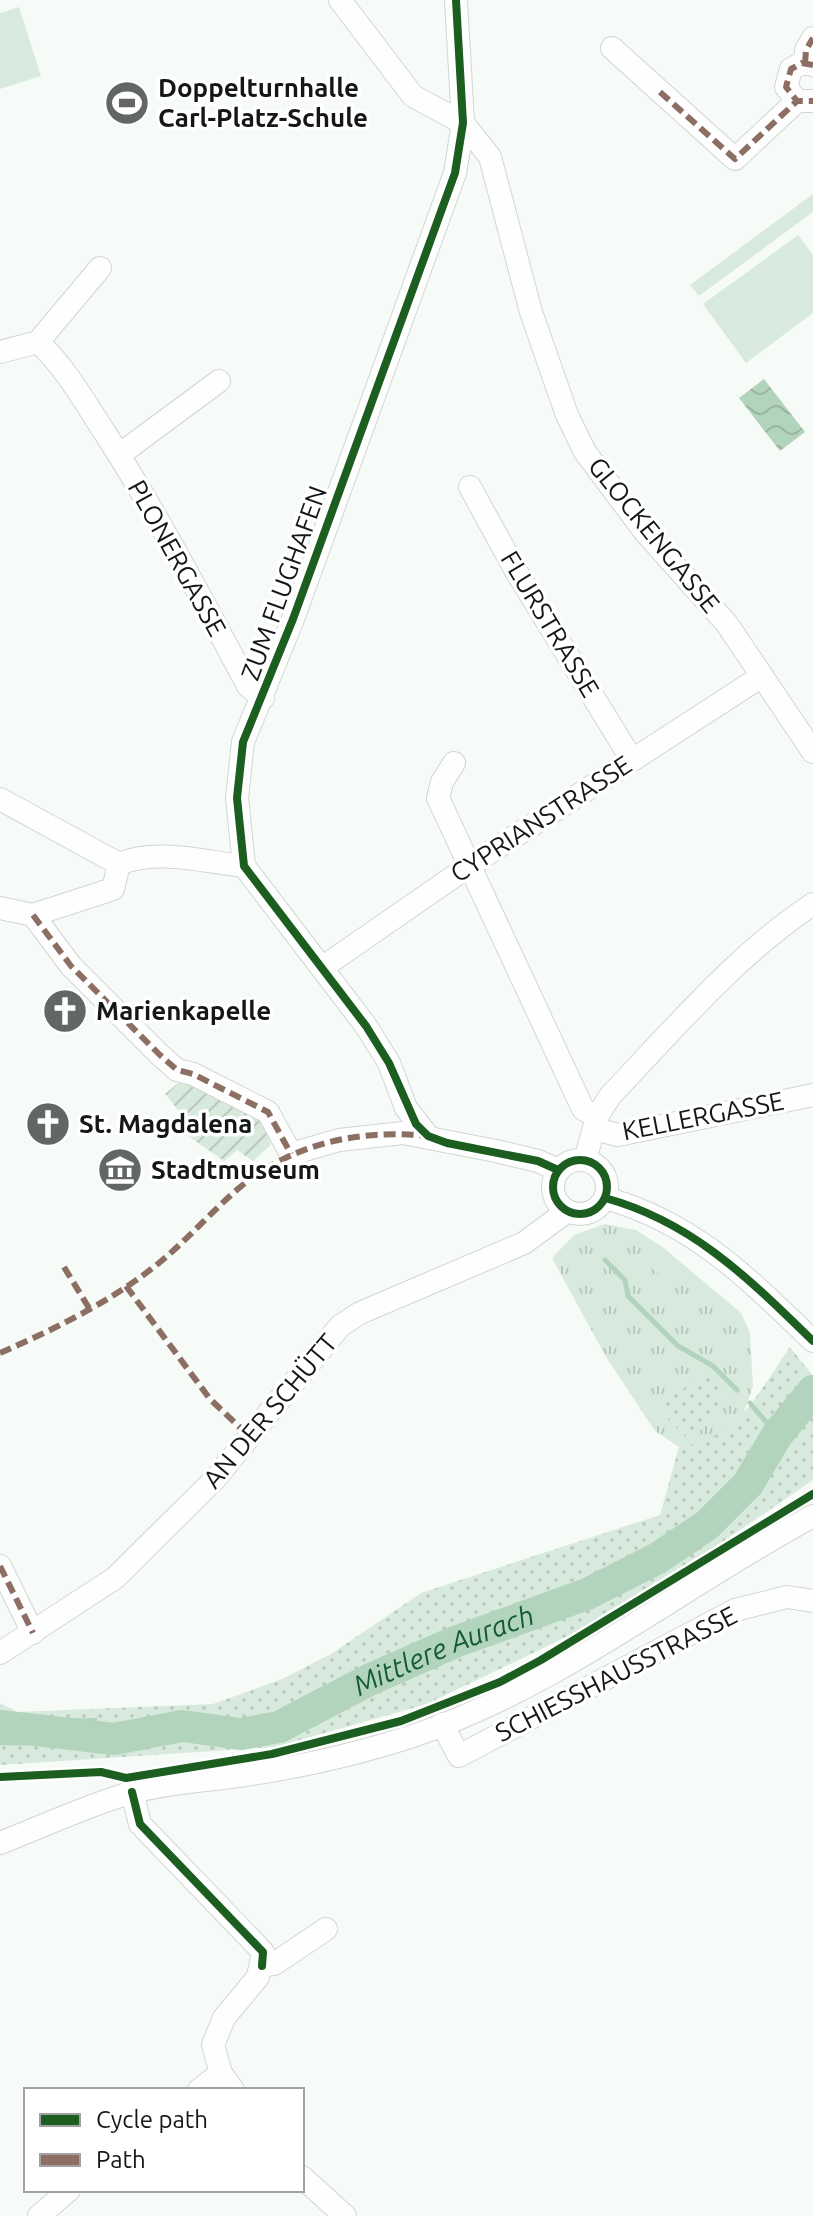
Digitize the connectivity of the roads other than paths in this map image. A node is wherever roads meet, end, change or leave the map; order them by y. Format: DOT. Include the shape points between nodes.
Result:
graph roads {
  1 [pos="340,0"];
  2 [pos="456,0"];
  3 [pos="813,38"];
  4 [pos="612,48"];
  5 [pos="809,64"];
  6 [pos="805,101"];
  7 [pos="463,123"];
  8 [pos="100,268"];
  9 [pos="38,342"];
  10 [pos="0,352"];
  11 [pos="219,381"];
  12 [pos="119,455"];
  13 [pos="470,487"];
  14 [pos="762,676"];
  15 [pos="263,698"];
  16 [pos="813,752"];
  17 [pos="632,760"];
  18 [pos="454,763"];
  19 [pos="0,799"];
  20 [pos="119,864"];
  21 [pos="244,866"];
  22 [pos="469,866"];
  23 [pos="813,904"];
  24 [pos="0,908"];
  25 [pos="33,915"];
  26 [pos="323,967"];
  27 [pos="813,1095"];
  28 [pos="595,1123"];
  29 [pos="428,1136"];
  30 [pos="585,1160"];
  31 [pos="558,1170"];
  32 [pos="605,1198"];
  33 [pos="566,1212"];
  34 [pos="813,1341"];
  35 [pos="813,1516"];
  36 [pos="0,1566"];
  37 [pos="813,1601"];
  38 [pos="33,1633"];
  39 [pos="0,1653"];
  40 [pos="442,1724"];
  41 [pos="132,1792"];
  42 [pos="0,1843"];
  43 [pos="326,1929"];
  44 [pos="262,1966"];
  45 [pos="227,2082"];
  46 [pos="206,2088"];
  47 [pos="304,2179"];
  48 [pos="67,2192"];
  49 [pos="39,2216"];
  50 [pos="345,2216"];
  1 -- 7 [label="street" via="413,96"];
  2 -- 7 [label="street, ZUM FLUGHAFEN"];
  3 -- 5 [label="street" via="806,50"];
  4 -- 6 [label="street" via="735,159"];
  5 -- 6 [label="street" via="791,69 786,80 788,93"];
  7 -- 14 [label="street, GLOCKENGASSE" via="490,157 531,312 585,452 645,532 727,624"];
  7 -- 15 [label="street, ZUM FLUGHAFEN" via="450,190"];
  8 -- 9 [label="street"];
  9 -- 10 [label="street"];
  9 -- 12 [label="street, PLONERGASSE" via="59,361"];
  11 -- 12 [label="street, PLONERGASSE"];
  12 -- 15 [label="street, PLONERGASSE" via="248,686"];
  13 -- 17 [label="street, FLURSTRASSE"];
  14 -- 16 [label="street, GLOCKENGASSE"];
  14 -- 17 [label="street, CYPRIANSTRASSE"];
  15 -- 21 [label="street, ZUM FLUGHAFEN" via="239,765 238,833"];
  17 -- 22 [label="street, CYPRIANSTRASSE"];
  18 -- 22 [label="street" via="438,798"];
  19 -- 20 [label="street"];
  20 -- 21 [label="street" via="159,856"];
  20 -- 25 [label="street" via="113,889"];
  21 -- 26 [label="street, ZUM FLUGHAFEN"];
  22 -- 26 [label="street, CYPRIANSTRASSE"];
  22 -- 28 [label="street" via="583,1109"];
  23 -- 28 [label="street" via="739,963 610,1096"];
  24 -- 25 [label="street"];
  25 -- 29 [label="street" via="71,966 160,1055 177,1070 268,1112 291,1154 363,1136"];
  26 -- 29 [label="street, ZUM FLUGHAFEN" via="389,1063 406,1108"];
  27 -- 28 [label="street, KELLERGASSE" via="618,1135"];
  28 -- 30 [label="street"];
  29 -- 31 [label="street"];
  30 -- 31 [label="street"];
  30 -- 32 [label="street" via="602,1170"];
  31 -- 33 [label="street" via="552,1188"];
  32 -- 33 [label="street" via="589,1213"];
  32 -- 34 [label="street" via="650,1212 703,1242"];
  33 -- 38 [label="street, AN DER SCHÜTT" via="524,1243 340,1326 184,1512 115,1578"];
  35 -- 40 [label="street" via="554,1673"];
  36 -- 38 [label="street"];
  37 -- 40 [label="street, SCHIESSHAUSSTRASSE" via="787,1597 735,1610 459,1756"];
  38 -- 39 [label="street, AN DER SCHÜTT"];
  40 -- 41 [label="street" via="278,1770"];
  41 -- 42 [label="street"];
  41 -- 44 [label="street" via="140,1824 263,1952"];
  43 -- 44 [label="street" via="274,1964"];
  44 -- 45 [label="street" via="224,2018 213,2045"];
  45 -- 46 [label="street"];
  47 -- 50 [label="street"];
  48 -- 49 [label="street"];
}
